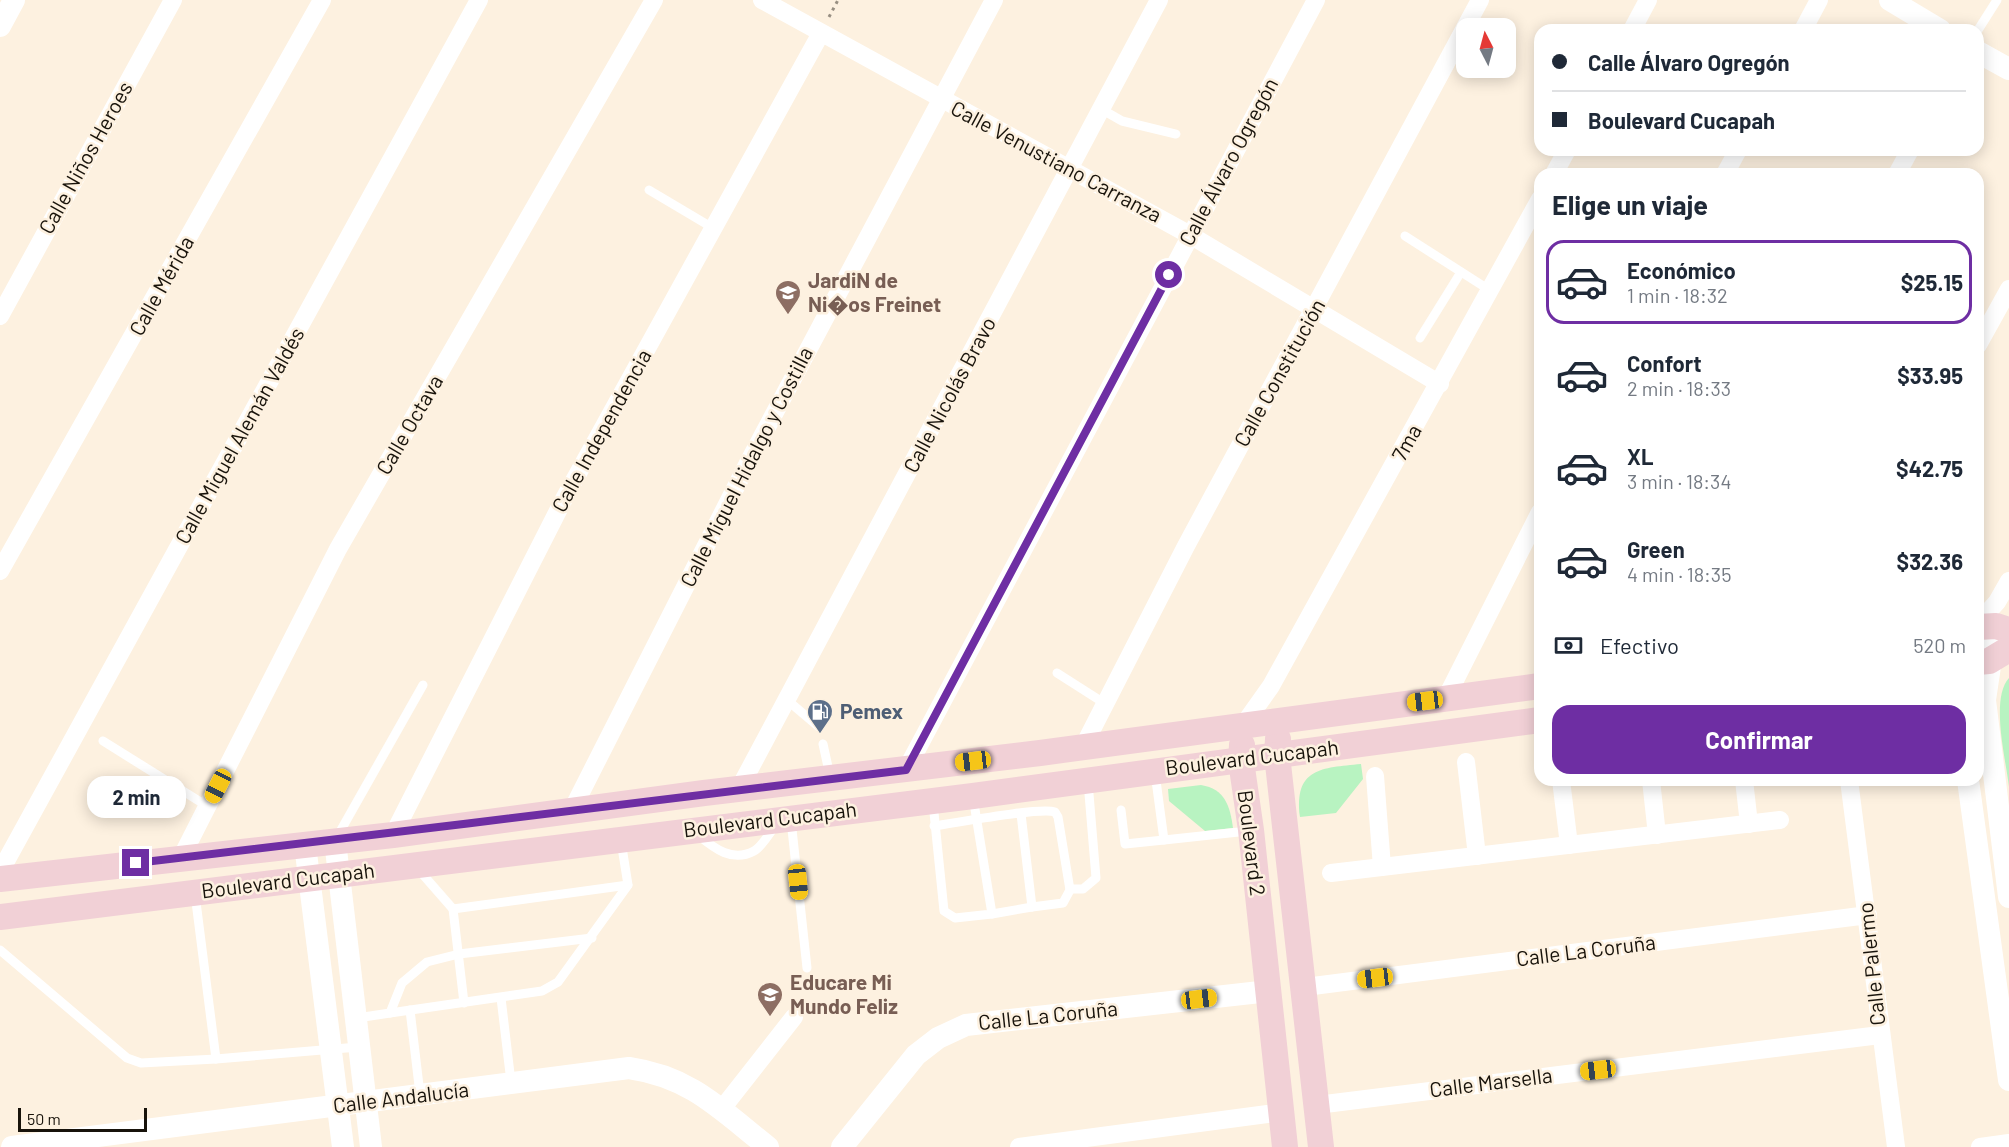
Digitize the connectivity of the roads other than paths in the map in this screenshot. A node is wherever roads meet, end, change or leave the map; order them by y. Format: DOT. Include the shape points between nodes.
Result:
graph roads {
  1 [pos="13,0"];
  2 [pos="173,0"];
  3 [pos="322,0"];
  4 [pos="479,0"];
  5 [pos="654,0"];
  6 [pos="762,0"];
  7 [pos="994,0"];
  8 [pos="1159,0"];
  9 [pos="1317,0"];
  10 [pos="1480,0"];
  11 [pos="1648,0"];
  12 [pos="1820,0"];
  13 [pos="1890,0"];
  14 [pos="1997,0"];
  15 [pos="1635,24"];
  16 [pos="1806,24"];
  17 [pos="1930,24"];
  18 [pos="1982,24"];
  19 [pos="0,26"];
  20 [pos="821,33"];
  21 [pos="1984,55"];
  22 [pos="2009,69"];
  23 [pos="940,99"];
  24 [pos="1101,109"];
  25 [pos="1176,134"];
  26 [pos="1069,169"];
  27 [pos="649,190"];
  28 [pos="1534,210"];
  29 [pos="713,228"];
  30 [pos="1190,235"];
  31 [pos="1405,236"];
  32 [pos="1461,272"];
  33 [pos="2009,289"];
  34 [pos="1491,291"];
  35 [pos="1314,311"];
  36 [pos="0,316"];
  37 [pos="1984,334"];
  38 [pos="1420,338"];
  39 [pos="1440,384"];
  40 [pos="1534,524"];
  41 [pos="0,571"];
  42 [pos="2009,582"];
  43 [pos="1992,621"];
  44 [pos="1992,657"];
  45 [pos="1057,673"];
  46 [pos="423,685"];
  47 [pos="1271,686"];
  48 [pos="1534,687"];
  49 [pos="1446,698"];
  50 [pos="787,700"];
  51 [pos="1104,703"];
  52 [pos="1278,720"];
  53 [pos="1534,721"];
  54 [pos="1244,724"];
  55 [pos="819,727"];
  56 [pos="103,741"];
  57 [pos="823,744"];
  58 [pos="1083,747"];
  59 [pos="1040,753"];
  60 [pos="1277,755"];
  61 [pos="1241,761"];
  62 [pos="1466,762"];
  63 [pos="906,770"];
  64 [pos="1155,771"];
  65 [pos="1375,776"];
  66 [pos="830,778"];
  67 [pos="1088,781"];
  68 [pos="1562,786"];
  69 [pos="1652,786"];
  70 [pos="1745,786"];
  71 [pos="1850,786"];
  72 [pos="1969,786"];
  73 [pos="740,789"];
  74 [pos="704,793"];
  75 [pos="973,796"];
  76 [pos="933,801"];
  77 [pos="207,806"];
  78 [pos="572,810"];
  79 [pos="1121,810"];
  80 [pos="1021,814"];
  81 [pos="786,818"];
  82 [pos="1780,820"];
  83 [pos="977,821"];
  84 [pos="1749,824"];
  85 [pos="934,826"];
  86 [pos="1251,830"];
  87 [pos="1657,834"];
  88 [pos="393,835"];
  89 [pos="620,838"];
  90 [pos="1164,840"];
  91 [pos="335,841"];
  92 [pos="304,845"];
  93 [pos="1569,845"];
  94 [pos="1477,856"];
  95 [pos="181,858"];
  96 [pos="414,865"];
  97 [pos="1382,867"];
  98 [pos="0,872"];
  99 [pos="1331,873"];
  100 [pos="339,876"];
  101 [pos="0,879"];
  102 [pos="308,879"];
  103 [pos="628,885"];
  104 [pos="1070,889"];
  105 [pos="194,893"];
  106 [pos="2009,897"];
  107 [pos="1032,907"];
  108 [pos="453,909"];
  109 [pos="992,914"];
  110 [pos="1868,915"];
  111 [pos="0,917"];
  112 [pos="592,938"];
  113 [pos="1,952"];
  114 [pos="459,954"];
  115 [pos="807,968"];
  116 [pos="1305,987"];
  117 [pos="1269,991"];
  118 [pos="501,998"];
  119 [pos="464,1003"];
  120 [pos="410,1010"];
  121 [pos="390,1013"];
  122 [pos="794,1017"];
  123 [pos="355,1018"];
  124 [pos="1880,1035"];
  125 [pos="358,1047"];
  126 [pos="330,1051"];
  127 [pos="216,1059"];
  128 [pos="2009,1080"];
  129 [pos="512,1084"];
  130 [pos="420,1095"];
  131 [pos="365,1102"];
  132 [pos="1317,1105"];
  133 [pos="338,1106"];
  134 [pos="721,1110"];
  135 [pos="1282,1112"];
  136 [pos="2009,1143"];
  137 [pos="50,1144"];
  138 [pos="12,1147"];
  139 [pos="343,1147"];
  140 [pos="371,1147"];
  141 [pos="768,1147"];
  142 [pos="842,1147"];
  143 [pos="1019,1147"];
  144 [pos="1285,1147"];
  145 [pos="1321,1147"];
  146 [pos="1896,1147"];
  147 [pos="1980,1147"];
  1 -- 19 [label="street"];
  2 -- 36 [label="street, Calle Niños Heroes"];
  3 -- 41 [label="street, Calle Mérida"];
  4 -- 98 [label="street, Calle Miguel Alemán Valdés"];
  5 -- 77 [label="street, Calle Octava" via="338,549"];
  6 -- 20 [label="street, Calle Venustiano Carranza"];
  7 -- 23 [label="street, Calle Miguel Hidalgo y Costilla"];
  8 -- 24 [label="street, Calle Nicolás Bravo"];
  9 -- 30 [label="street, Calle Álvaro Ogregón"];
  10 -- 35 [label="street, Calle Constitución"];
  11 -- 15 [label="street"];
  12 -- 16 [label="street"];
  13 -- 17 [label="street"];
  14 -- 18 [label="lane"];
  20 -- 23 [label="street, Calle Venustiano Carranza"];
  20 -- 29 [label="street, Calle Independencia"];
  21 -- 22 [label="street"];
  23 -- 26 [label="street, Calle Venustiano Carranza"];
  23 -- 78 [label="street, Calle Miguel Hidalgo y Costilla" via="748,463"];
  24 -- 25 [label="lane" via="1122,121"];
  24 -- 26 [label="street, Calle Nicolás Bravo"];
  26 -- 30 [label="street, Calle Venustiano Carranza"];
  26 -- 50 [label="street, Calle Nicolás Bravo"];
  27 -- 29 [label="lane"];
  28 -- 34 [label="street, 7ma"];
  29 -- 88 [label="street, Calle Independencia" via="565,497"];
  30 -- 35 [label="street, Calle Venustiano Carranza"];
  30 -- 63 [label="street, Calle Álvaro Ogregón"];
  31 -- 32 [label="lane"];
  32 -- 34 [label="lane"];
  32 -- 38 [label="lane"];
  33 -- 37 [label="street"];
  34 -- 39 [label="street, 7ma"];
  35 -- 39 [label="street, Calle Venustiano Carranza"];
  35 -- 51 [label="street, Calle Constitución"];
  39 -- 47 [label="street, 7ma"];
  40 -- 49 [label="street"];
  42 -- 43 [label="street"];
  43 -- 44 [label="street"];
  44 -- 106 [label="street" via="1985,700"];
  45 -- 51 [label="lane"];
  46 -- 91 [label="lane"];
  47 -- 52 [label="street, Boulevard 2"];
  47 -- 54 [label="street"];
  48 -- 49 [label="main road, Boulevard Cucapah"];
  49 -- 52 [label="main road, Boulevard Cucapah"];
  50 -- 55 [label="lane"];
  50 -- 73 [label="street, Calle Nicolás Bravo"];
  51 -- 58 [label="street, Calle Constitución"];
  52 -- 54 [label="main road, Boulevard Cucapah"];
  52 -- 60 [label="main road, Boulevard 2"];
  53 -- 60 [label="main road, Boulevard Cucapah"];
  54 -- 58 [label="main road, Boulevard Cucapah"];
  54 -- 61 [label="main road, Boulevard 2"];
  56 -- 77 [label="lane"];
  57 -- 66 [label="lane"];
  58 -- 59 [label="main road, Boulevard Cucapah"];
  59 -- 63 [label="main road, Boulevard Cucapah"];
  59 -- 76 [label="main road" via="946,788"];
  60 -- 61 [label="main road, Boulevard Cucapah"];
  60 -- 116 [label="main road, Boulevard 2"];
  61 -- 64 [label="main road, Boulevard Cucapah"];
  61 -- 86 [label="main road, Boulevard 2"];
  62 -- 94 [label="street"];
  63 -- 66 [label="main road, Boulevard Cucapah"];
  64 -- 67 [label="main road, Boulevard Cucapah"];
  64 -- 90 [label="lane"];
  65 -- 97 [label="street"];
  66 -- 73 [label="main road, Boulevard Cucapah"];
  67 -- 75 [label="main road, Boulevard Cucapah"];
  67 -- 104 [label="lane" via="1096,879 1083,889"];
  68 -- 93 [label="street"];
  69 -- 87 [label="street"];
  70 -- 84 [label="street"];
  71 -- 110 [label="street, Calle Palermo"];
  72 -- 128 [label="street"];
  73 -- 74 [label="main road, Boulevard Cucapah"];
  74 -- 78 [label="main road, Boulevard Cucapah"];
  74 -- 89 [label="main road" via="645,813"];
  75 -- 76 [label="main road, Boulevard Cucapah"];
  75 -- 83 [label="lane"];
  76 -- 81 [label="main road, Boulevard Cucapah"];
  76 -- 85 [label="lane"];
  77 -- 95 [label="street, Calle Octava"];
  78 -- 88 [label="main road, Boulevard Cucapah"];
  79 -- 90 [label="lane" via="1125,844"];
  80 -- 83 [label="lane"];
  80 -- 104 [label="lane" via="1055,812"];
  80 -- 107 [label="lane"];
  81 -- 89 [label="main road, Boulevard Cucapah"];
  81 -- 115 [label="lane"];
  82 -- 84 [label="street"];
  83 -- 85 [label="lane"];
  83 -- 109 [label="lane"];
  84 -- 87 [label="street"];
  85 -- 109 [label="lane" via="944,911 954,918"];
  86 -- 90 [label="lane"];
  86 -- 117 [label="main road, Boulevard 2"];
  87 -- 93 [label="street"];
  88 -- 91 [label="main road, Boulevard Cucapah"];
  89 -- 96 [label="main road, Boulevard Cucapah"];
  89 -- 103 [label="lane"];
  91 -- 92 [label="main road, Boulevard Cucapah"];
  91 -- 100 [label="street"];
  92 -- 95 [label="main road, Boulevard Cucapah"];
  92 -- 102 [label="street"];
  93 -- 94 [label="street"];
  94 -- 97 [label="street"];
  95 -- 101 [label="main road, Boulevard Cucapah"];
  96 -- 100 [label="main road, Boulevard Cucapah"];
  96 -- 108 [label="lane"];
  97 -- 99 [label="street"];
  100 -- 102 [label="main road, Boulevard Cucapah"];
  100 -- 123 [label="street"];
  102 -- 105 [label="main road, Boulevard Cucapah"];
  102 -- 126 [label="street"];
  103 -- 108 [label="lane"];
  103 -- 112 [label="lane"];
  104 -- 107 [label="lane" via="1063,903"];
  105 -- 111 [label="main road, Boulevard Cucapah"];
  105 -- 127 [label="lane"];
  107 -- 109 [label="lane"];
  108 -- 114 [label="lane"];
  110 -- 116 [label="street, Calle La Coruña"];
  110 -- 124 [label="street, Calle Palermo"];
  112 -- 114 [label="lane"];
  112 -- 118 [label="lane" via="550,988"];
  113 -- 127 [label="lane" via="127,1058 141,1063"];
  114 -- 119 [label="lane"];
  114 -- 121 [label="lane" via="427,962 402,982"];
  116 -- 132 [label="main road, Boulevard 2"];
  117 -- 135 [label="main road, Boulevard 2"];
  117 -- 142 [label="street, Calle La Coruña" via="966,1025 938,1038 916,1055"];
  118 -- 119 [label="lane"];
  118 -- 129 [label="lane"];
  119 -- 120 [label="lane"];
  120 -- 121 [label="lane"];
  120 -- 130 [label="lane"];
  121 -- 123 [label="lane"];
  122 -- 134 [label="street"];
  123 -- 125 [label="street"];
  124 -- 132 [label="street, Calle Marsella"];
  124 -- 146 [label="street, Calle Palermo"];
  125 -- 126 [label="lane"];
  125 -- 131 [label="street"];
  126 -- 127 [label="lane"];
  126 -- 133 [label="street"];
  129 -- 130 [label="street, Calle Andalucía"];
  129 -- 134 [label="street, Calle Andalucía" via="629,1068 657,1072 693,1088"];
  130 -- 131 [label="street, Calle Andalucía"];
  131 -- 133 [label="street, Calle Andalucía"];
  131 -- 140 [label="street"];
  132 -- 145 [label="main road, Boulevard 2"];
  133 -- 137 [label="street, Calle Andalucía"];
  133 -- 139 [label="street"];
  134 -- 141 [label="street, Calle Andalucía"];
  135 -- 143 [label="street"];
  135 -- 144 [label="main road, Boulevard 2"];
  136 -- 147 [label="street"];
  137 -- 138 [label="street, Calle Andalucía"];
}
